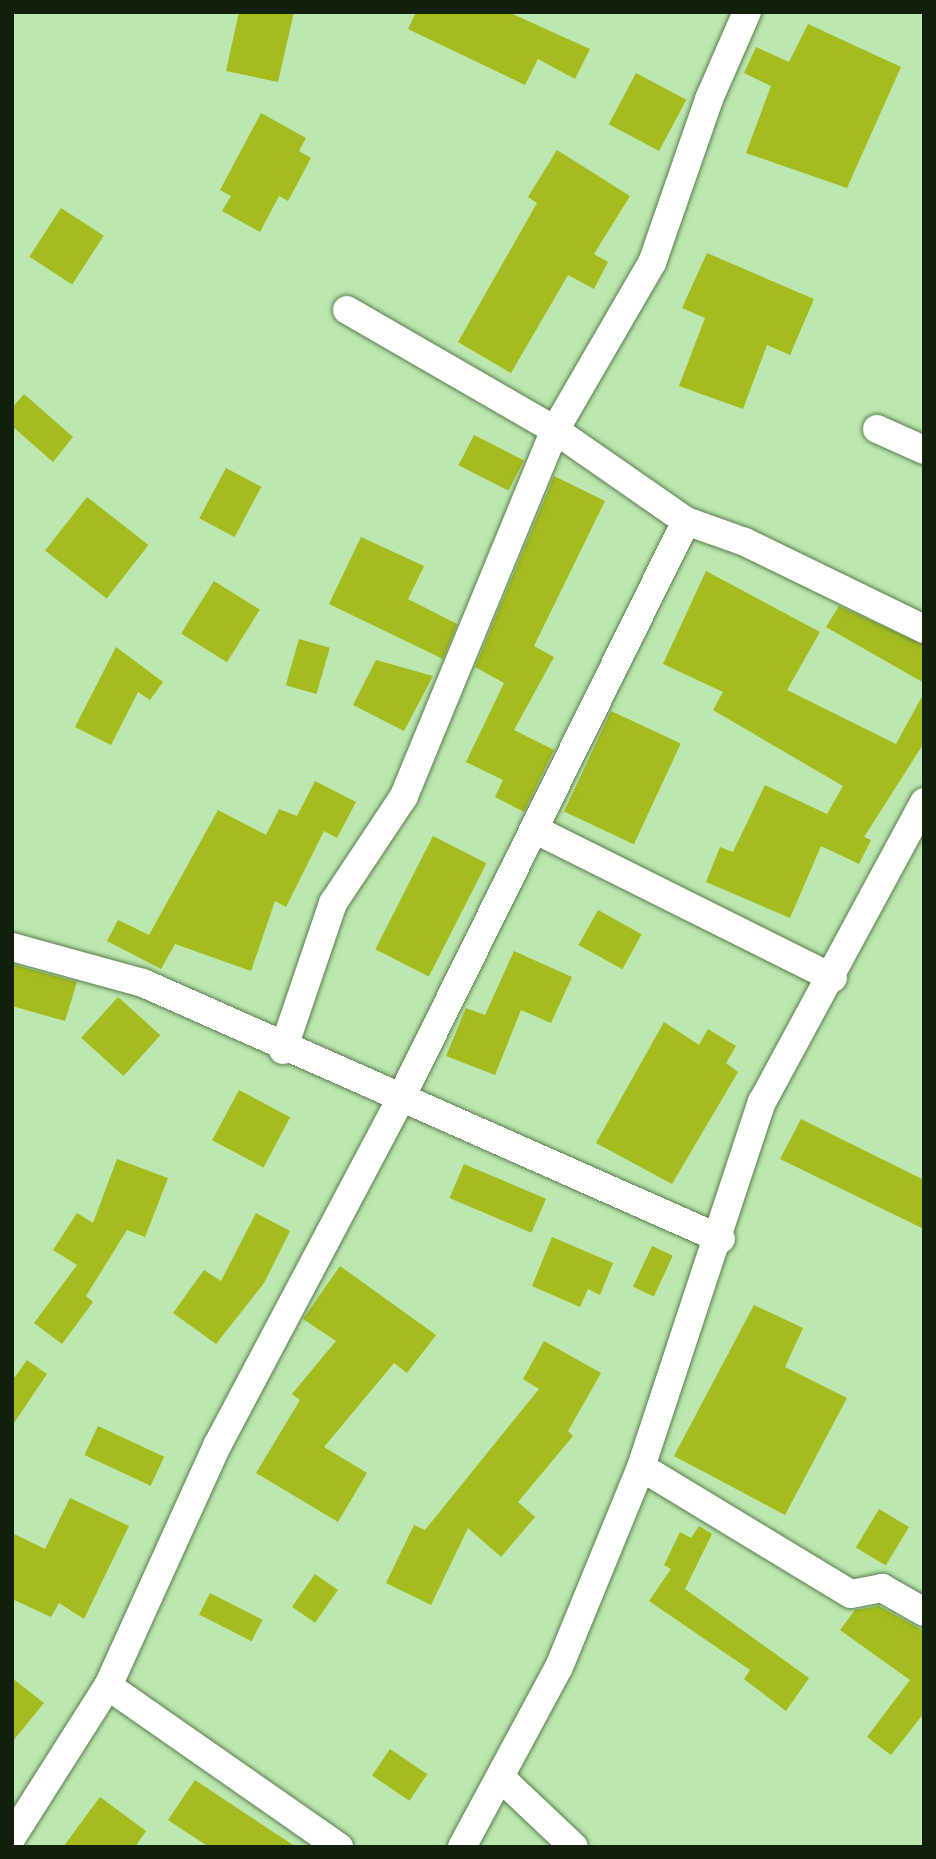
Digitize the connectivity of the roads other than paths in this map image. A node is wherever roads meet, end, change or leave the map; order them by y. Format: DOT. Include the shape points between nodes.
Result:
graph roads {
  1 [pos="747,12"];
  2 [pos="347,310"];
  3 [pos="877,429"];
  4 [pos="555,430"];
  5 [pos="920,441"];
  6 [pos="686,521"];
  7 [pos="924,629"];
  8 [pos="924,802"];
  9 [pos="534,829"];
  10 [pos="12,947"];
  11 [pos="834,978"];
  12 [pos="283,1050"];
  13 [pos="402,1096"];
  14 [pos="721,1239"];
  15 [pos="641,1467"];
  16 [pos="924,1612"];
  17 [pos="108,1686"];
  18 [pos="501,1777"];
  19 [pos="12,1837"];
  20 [pos="339,1847"];
  21 [pos="462,1847"];
  22 [pos="574,1847"];
  1 -- 4 [label="street" via="709,99 652,263"];
  2 -- 4 [label="street"];
  3 -- 5 [label="street"];
  4 -- 6 [label="street"];
  4 -- 12 [label="street" via="404,796 333,903"];
  6 -- 7 [label="street" via="745,542"];
  6 -- 9 [label="street"];
  8 -- 11 [label="street"];
  9 -- 11 [label="street"];
  9 -- 13 [label="street"];
  10 -- 12 [label="street" via="143,983"];
  11 -- 14 [label="street" via="762,1102"];
  12 -- 13 [label="street"];
  13 -- 14 [label="street"];
  13 -- 17 [label="street" via="218,1444"];
  14 -- 15 [label="street"];
  15 -- 16 [label="street" via="852,1594 882,1588"];
  15 -- 18 [label="street" via="559,1667"];
  17 -- 19 [label="street"];
  17 -- 20 [label="street"];
  18 -- 21 [label="street"];
  18 -- 22 [label="street"];
}
